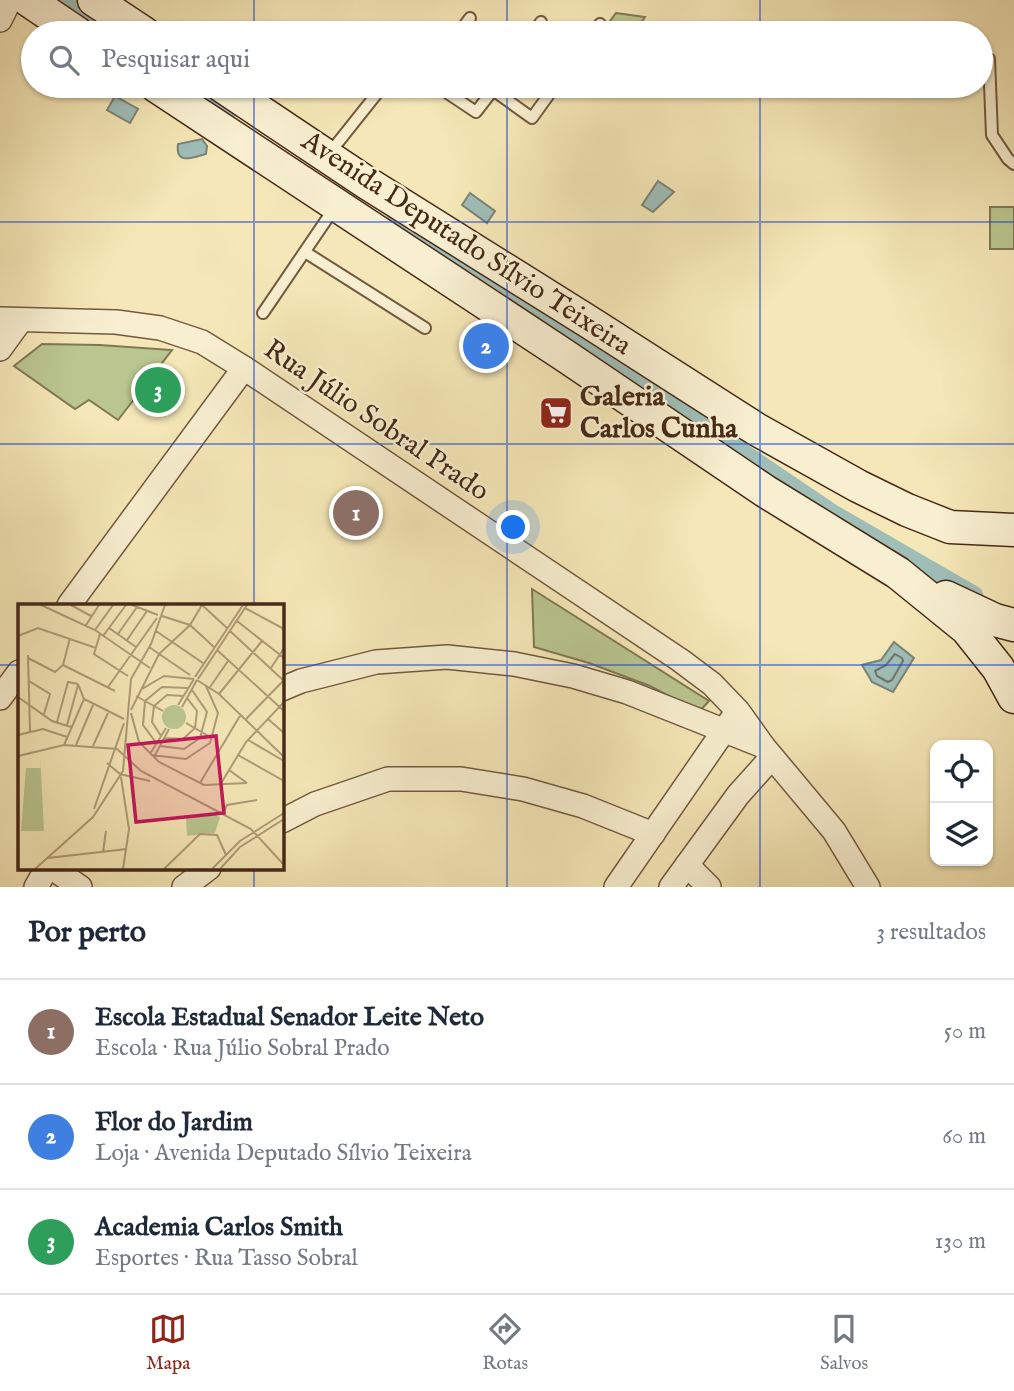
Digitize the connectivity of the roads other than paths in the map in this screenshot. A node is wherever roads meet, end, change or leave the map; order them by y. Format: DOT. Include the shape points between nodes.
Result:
graph roads {
  1 [pos="10,0"];
  2 [pos="28,0"];
  3 [pos="94,0"];
  4 [pos="470,18"];
  5 [pos="0,20"];
  6 [pos="60,21"];
  7 [pos="126,21"];
  8 [pos="468,21"];
  9 [pos="174,98"];
  10 [pos="240,98"];
  11 [pos="373,98"];
  12 [pos="456,98"];
  13 [pos="487,98"];
  14 [pos="507,98"];
  15 [pos="546,98"];
  16 [pos="991,98"];
  17 [pos="327,156"];
  18 [pos="1014,164"];
  19 [pos="337,205"];
  20 [pos="305,252"];
  21 [pos="263,313"];
  22 [pos="11,319"];
  23 [pos="425,328"];
  24 [pos="0,349"];
  25 [pos="244,368"];
  26 [pos="950,527"];
  27 [pos="1014,530"];
  28 [pos="1014,553"];
  29 [pos="898,573"];
  30 [pos="70,604"];
  31 [pos="1014,625"];
  32 [pos="18,674"];
  33 [pos="284,688"];
  34 [pos="1014,697"];
  35 [pos="0,698"];
  36 [pos="738,711"];
  37 [pos="723,731"];
  38 [pos="767,751"];
  39 [pos="284,820"];
  40 [pos="653,834"];
  41 [pos="687,865"];
  42 [pos="46,870"];
  43 [pos="55,870"];
  44 [pos="205,870"];
  45 [pos="36,887"];
  46 [pos="80,887"];
  47 [pos="184,887"];
  48 [pos="616,887"];
  49 [pos="671,887"];
  50 [pos="709,887"];
  51 [pos="868,887"];
  1 -- 5 [label="street"];
  2 -- 6 [label="main road"];
  3 -- 7 [label="main road"];
  4 -- 8 [label="lane"];
  9 -- 19 [label="main road, Avenida Deputado Sílvio Teixeira"];
  10 -- 17 [label="main road, Avenida Deputado Sílvio Teixeira"];
  11 -- 17 [label="lane"];
  12 -- 13 [label="lane" via="476,112"];
  14 -- 15 [label="lane" via="532,118"];
  16 -- 18 [label="lane" via="992,135"];
  17 -- 26 [label="main road, Avenida Deputado Sílvio Teixeira" via="756,429 858,486"];
  19 -- 20 [label="lane"];
  19 -- 29 [label="main road, Avenida Deputado Sílvio Teixeira" via="765,491"];
  20 -- 21 [label="lane"];
  20 -- 23 [label="lane"];
  22 -- 24 [label="street"];
  22 -- 25 [label="street, Rua Júlio Sobral Prado" via="160,328 202,342"];
  25 -- 30 [label="street"];
  25 -- 36 [label="street, Rua Júlio Sobral Prado" via="680,660"];
  26 -- 27 [label="main road, Avenida Deputado Sílvio Teixeira"];
  26 -- 28 [label="main road"];
  29 -- 31 [label="main road"];
  29 -- 34 [label="main road, Avenida Deputado Sílvio Teixeira" via="967,629"];
  32 -- 35 [label="street"];
  33 -- 37 [label="street" via="376,662 447,657 573,676 627,692"];
  36 -- 37 [label="street"];
  36 -- 38 [label="street, Rua Júlio Sobral Prado"];
  37 -- 38 [label="street"];
  37 -- 40 [label="street"];
  38 -- 41 [label="street"];
  38 -- 51 [label="street, Rua Júlio Sobral Prado" via="834,831"];
  39 -- 40 [label="street" via="388,779 461,779 523,789 583,806"];
  40 -- 48 [label="street"];
  41 -- 49 [label="street"];
  41 -- 50 [label="street"];
  42 -- 45 [label="street"];
  43 -- 46 [label="street"];
  44 -- 47 [label="street"];
}
